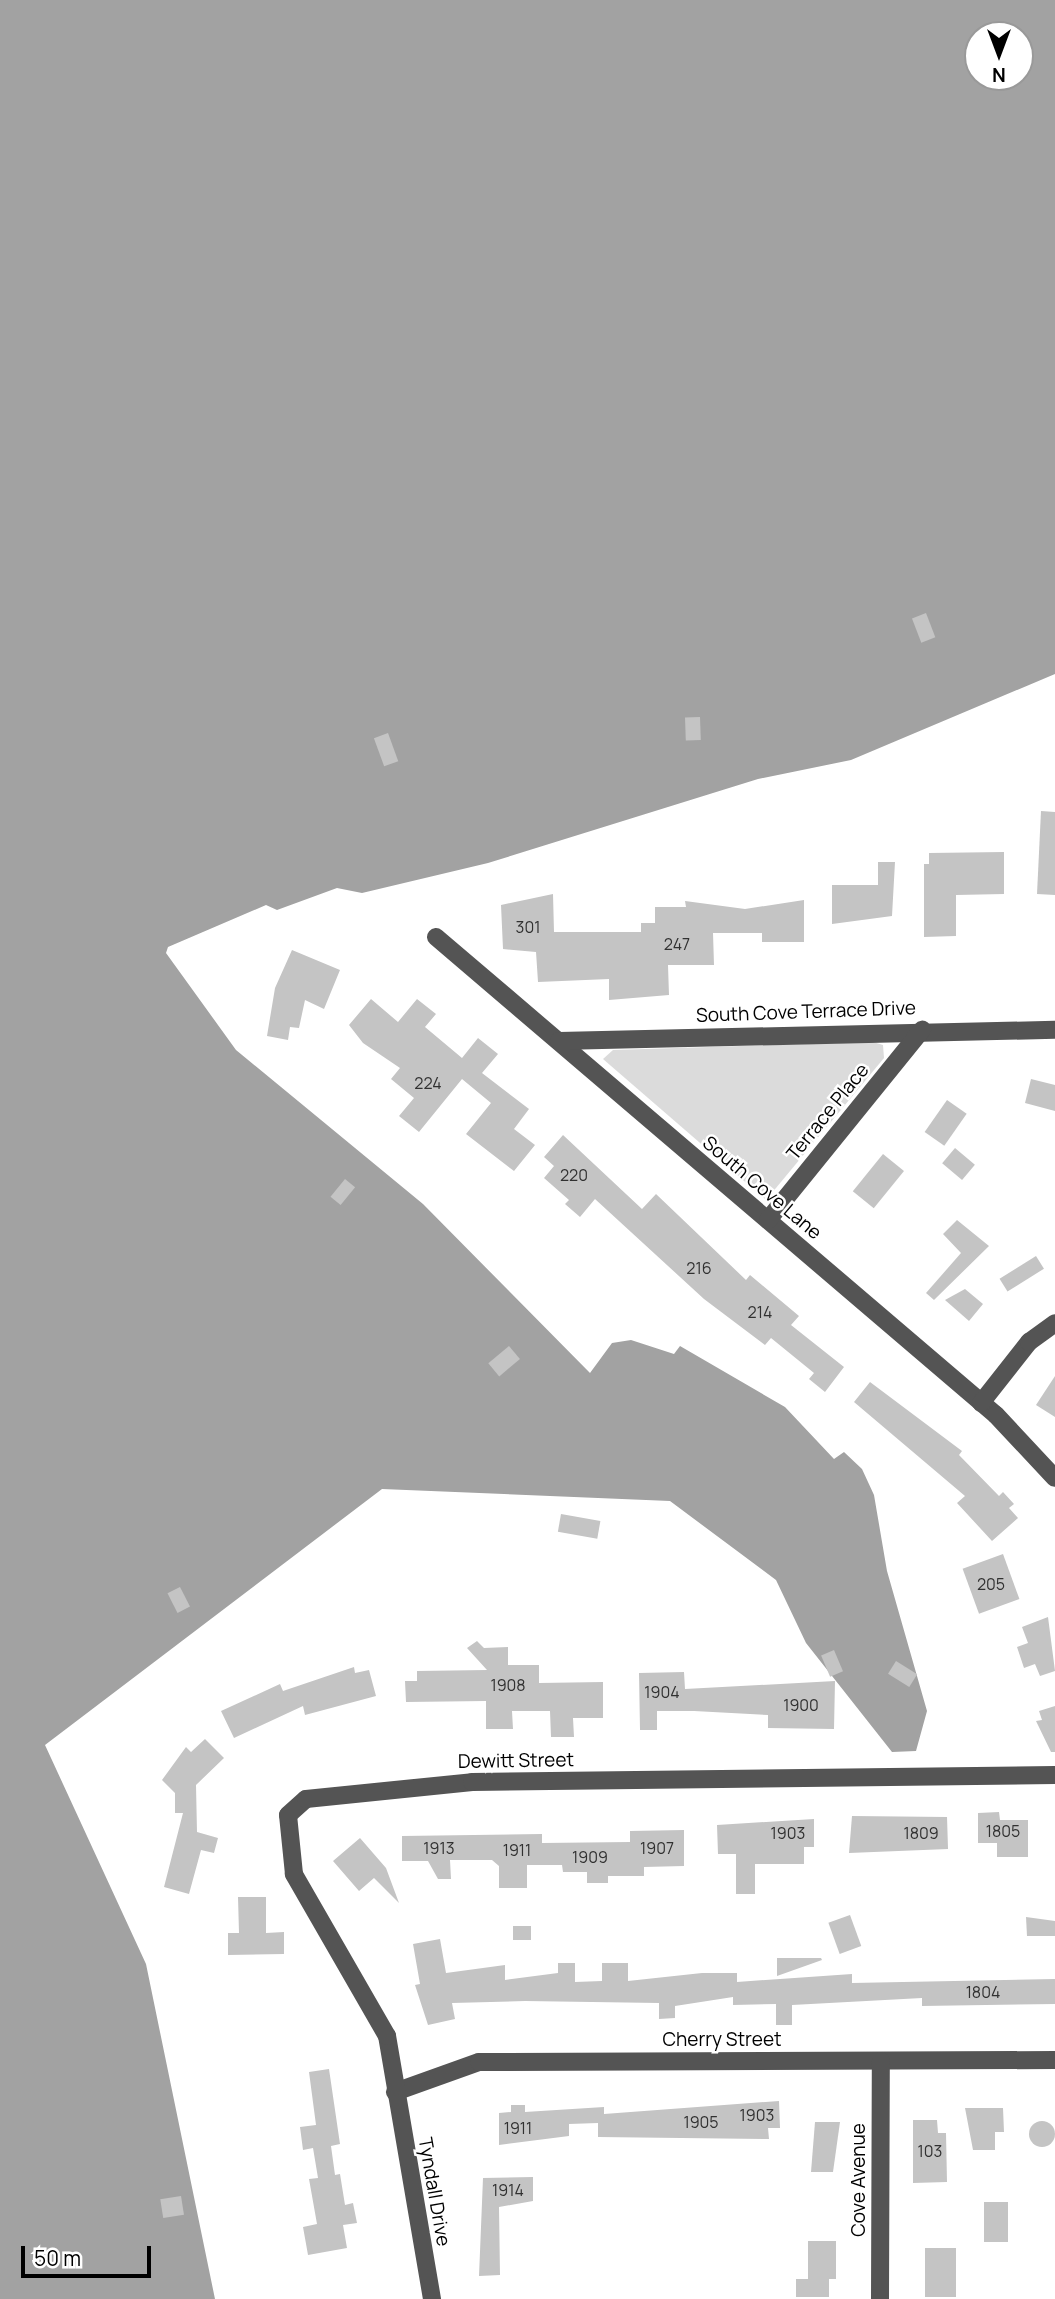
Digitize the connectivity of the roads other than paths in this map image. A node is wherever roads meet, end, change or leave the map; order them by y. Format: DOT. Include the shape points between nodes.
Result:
graph roads {
  1 [pos="436,937"];
  2 [pos="922,1030"];
  3 [pos="1055,1030"];
  4 [pos="559,1041"];
  5 [pos="768,1220"];
  6 [pos="1055,1323"];
  7 [pos="981,1403"];
  8 [pos="1055,1478"];
  9 [pos="1055,1775"];
  10 [pos="1055,2060"];
  11 [pos="881,2061"];
  12 [pos="395,2092"];
  13 [pos="432,2299"];
  14 [pos="880,2299"];
  1 -- 4 [label="street, South Cove Lane"];
  2 -- 3 [label="street, South Cove Terrace Drive"];
  2 -- 4 [label="street, South Cove Terrace Drive"];
  2 -- 5 [label="street, Terrace Place"];
  4 -- 5 [label="street, South Cove Lane"];
  5 -- 7 [label="street, South Cove Lane"];
  6 -- 7 [label="street" via="1029,1342"];
  7 -- 8 [label="street, South Cove Lane"];
  9 -- 12 [label="street, Dewitt Street" via="472,1782 306,1799 288,1815 294,1874 387,2036"];
  10 -- 11 [label="street, Cherry Street"];
  11 -- 12 [label="street, Cherry Street" via="480,2062"];
  11 -- 14 [label="street, Cove Avenue"];
  12 -- 13 [label="street, Tyndall Drive"];
}
